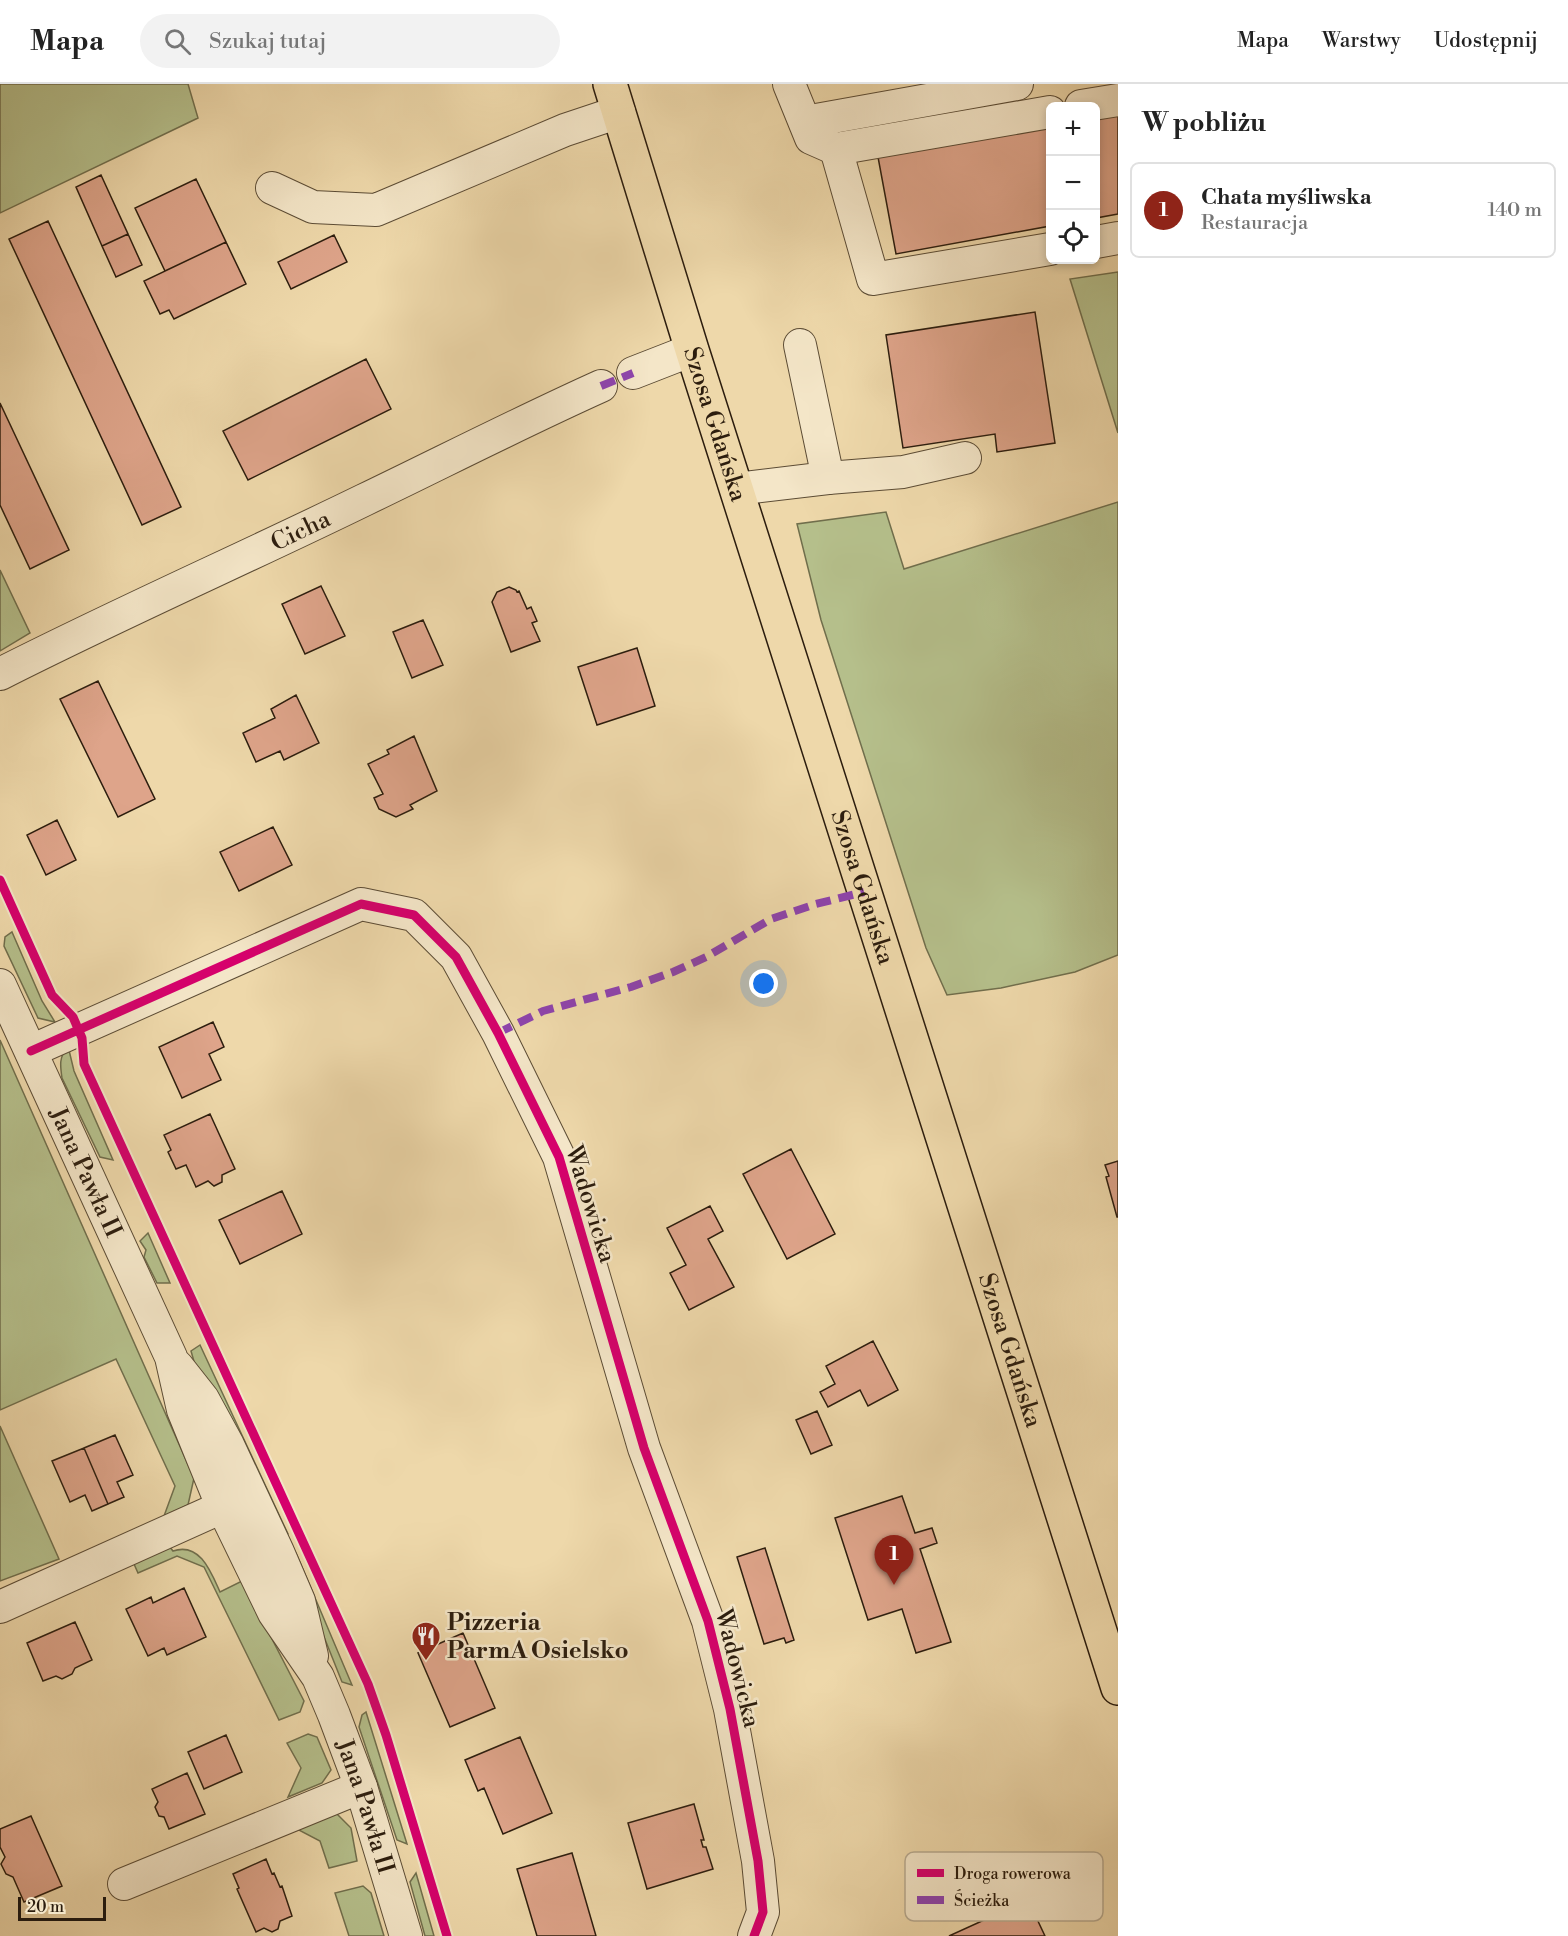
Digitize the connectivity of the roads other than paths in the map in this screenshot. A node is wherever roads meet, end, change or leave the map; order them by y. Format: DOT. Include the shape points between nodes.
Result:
graph roads {
  1 [pos="789,84"];
  2 [pos="1017,84"];
  3 [pos="614,98"];
  4 [pos="1118,100"];
  5 [pos="1100,103"];
  6 [pos="1046,113"];
  7 [pos="805,122"];
  8 [pos="836,149"];
  9 [pos="272,188"];
  10 [pos="1118,238"];
  11 [pos="1100,241"];
  12 [pos="1046,250"];
  13 [pos="800,345"];
  14 [pos="692,350"];
  15 [pos="633,373"];
  16 [pos="601,386"];
  17 [pos="965,458"];
  18 [pos="828,478"];
  19 [pos="737,489"];
  20 [pos="0,674"];
  21 [pos="0,985"];
  22 [pos="30,1051"];
  23 [pos="171,1358"];
  24 [pos="250,1495"];
  25 [pos="223,1508"];
  26 [pos="0,1607"];
  27 [pos="318,1677"];
  28 [pos="1118,1688"];
  29 [pos="361,1788"];
  30 [pos="124,1884"];
  31 [pos="406,1936"];
  32 [pos="754,1936"];
  1 -- 7 [label="street"];
  2 -- 7 [label="street"];
  3 -- 9 [label="street" via="565,130 376,210 313,207"];
  3 -- 14 [label="main road, Szosa Gdańska"];
  4 -- 5 [label="street"];
  6 -- 8 [label="street"];
  7 -- 8 [label="street" via="811,138"];
  8 -- 12 [label="street" via="873,279"];
  10 -- 11 [label="street"];
  13 -- 18 [label="street"];
  14 -- 15 [label="street"];
  14 -- 19 [label="main road, Szosa Gdańska"];
  16 -- 20 [label="street, Cicha"];
  17 -- 18 [label="street" via="903,472"];
  18 -- 19 [label="street"];
  19 -- 28 [label="main road, Szosa Gdańska"];
  21 -- 22 [label="street, Jana Pawła II"];
  22 -- 23 [label="street, Jana Pawła II"];
  22 -- 32 [label="street, Wadowicka" via="360,904 414,915 456,957 558,1156 644,1448 708,1621 730,1709 758,1861 763,1912"];
  23 -- 24 [label="street, Jana Pawła II" via="203,1399"];
  23 -- 25 [label="street, Jana Pawła II" via="183,1410"];
  24 -- 25 [label="street"];
  24 -- 27 [label="street, Jana Pawła II" via="298,1601"];
  25 -- 26 [label="street"];
  25 -- 27 [label="street, Jana Pawła II" via="274,1613"];
  27 -- 29 [label="street, Jana Pawła II"];
  29 -- 30 [label="street"];
  29 -- 31 [label="street, Jana Pawła II"];
}
